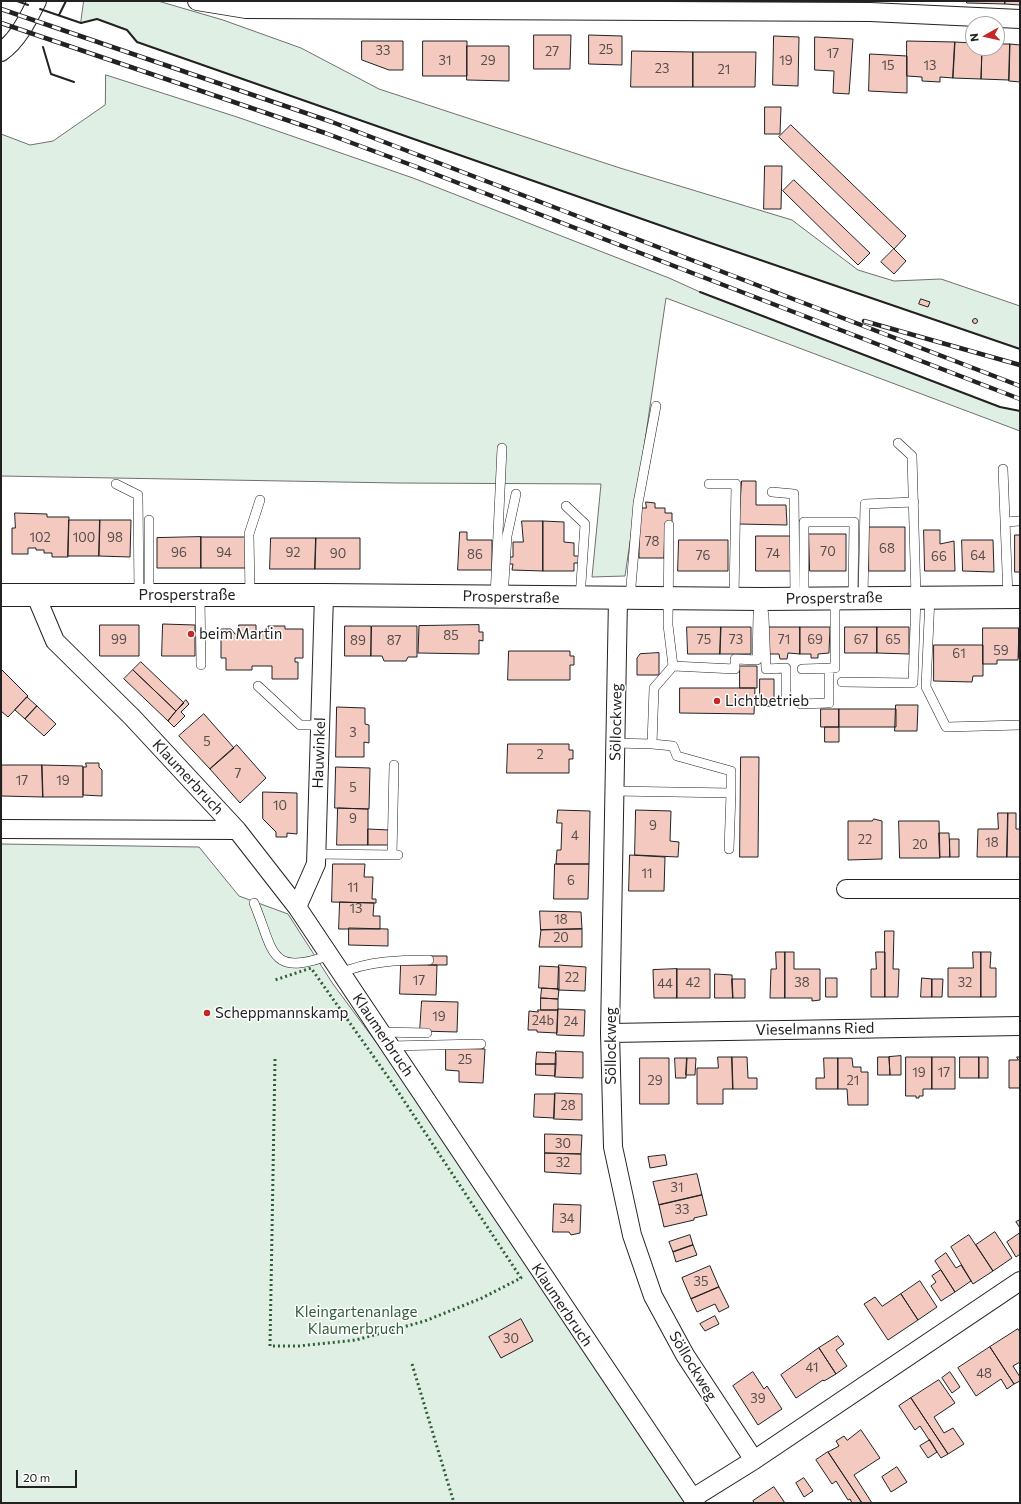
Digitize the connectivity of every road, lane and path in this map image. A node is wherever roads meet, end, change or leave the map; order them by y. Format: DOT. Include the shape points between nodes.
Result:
graph roads {
  1 [pos="37,1"];
  2 [pos="197,1"];
  3 [pos="418,6"];
  4 [pos="612,6"];
  5 [pos="1020,19"];
  6 [pos="1,52"];
  7 [pos="656,406"];
  8 [pos="898,443"];
  9 [pos="502,448"];
  10 [pos="1003,469"];
  11 [pos="116,484"];
  12 [pos="709,484"];
  13 [pos="772,492"];
  14 [pos="516,494"];
  15 [pos="260,500"];
  16 [pos="914,502"];
  17 [pos="566,506"];
  18 [pos="149,520"];
  19 [pos="1020,521"];
  20 [pos="1005,522"];
  21 [pos="669,525"];
  22 [pos="1,595"];
  23 [pos="250,595"];
  24 [pos="324,595"];
  25 [pos="36,596"];
  26 [pos="144,596"];
  27 [pos="200,596"];
  28 [pos="499,597"];
  29 [pos="850,597"];
  30 [pos="923,597"];
  31 [pos="1014,597"];
  32 [pos="580,598"];
  33 [pos="624,598"];
  34 [pos="669,598"];
  35 [pos="734,598"];
  36 [pos="799,598"];
  37 [pos="761,599"];
  38 [pos="200,665"];
  39 [pos="673,666"];
  40 [pos="802,668"];
  41 [pos="829,668"];
  42 [pos="842,682"];
  43 [pos="258,686"];
  44 [pos="786,696"];
  45 [pos="800,704"];
  46 [pos="320,725"];
  47 [pos="1020,725"];
  48 [pos="615,743"];
  49 [pos="652,744"];
  50 [pos="394,765"];
  51 [pos="614,791"];
  52 [pos="731,793"];
  53 [pos="1,829"];
  54 [pos="237,830"];
  55 [pos="729,849"];
  56 [pos="316,854"];
  57 [pos="846,889"];
  58 [pos="1020,889"];
  59 [pos="254,903"];
  60 [pos="297,907"];
  61 [pos="330,955"];
  62 [pos="429,960"];
  63 [pos="341,973"];
  64 [pos="1020,1026"];
  65 [pos="427,1033"];
  66 [pos="610,1033"];
  67 [pos="385,1039"];
  68 [pos="481,1044"];
  69 [pos="1020,1281"];
  70 [pos="754,1460"];
  71 [pos="695,1501"];
  1 -- 6 [label="street" via="22,29"];
  2 -- 3 [label="street" via="246,9"];
  3 -- 4 [label="street"];
  4 -- 5 [label="street" via="870,12"];
  7 -- 33 [label="lane"];
  8 -- 16 [label="lane" via="912,456"];
  9 -- 28 [label="lane"];
  10 -- 20 [label="lane"];
  11 -- 26 [label="lane" via="138,495"];
  12 -- 35 [label="lane" via="736,484"];
  13 -- 36 [label="lane" via="794,494"];
  14 -- 28 [label="lane" via="507,536"];
  15 -- 23 [label="lane" via="249,534"];
  16 -- 29 [label="lane" via="865,504"];
  16 -- 30 [label="lane"];
  17 -- 32 [label="lane" via="585,524"];
  18 -- 26 [label="lane"];
  19 -- 20 [label="lane"];
  20 -- 31 [label="lane"];
  21 -- 34 [label="lane"];
  22 -- 25 [label="main road, Prosperstraße"];
  23 -- 24 [label="main road, Prosperstraße"];
  23 -- 27 [label="main road, Prosperstraße"];
  24 -- 28 [label="main road, Prosperstraße"];
  24 -- 46 [label="street, Hauwinkel"];
  25 -- 26 [label="main road, Prosperstraße"];
  25 -- 54 [label="street, Klaumerbruch" via="55,641 132,717"];
  26 -- 27 [label="main road, Prosperstraße"];
  27 -- 38 [label="lane"];
  28 -- 32 [label="main road, Prosperstraße"];
  29 -- 30 [label="main road, Prosperstraße"];
  29 -- 36 [label="main road, Prosperstraße"];
  29 -- 36 [label="lane" via="854,522 804,522"];
  29 -- 41 [label="lane" via="834,668"];
  30 -- 31 [label="main road, Prosperstraße"];
  30 -- 42 [label="lane" via="913,683"];
  30 -- 47 [label="lane" via="926,687 946,727"];
  32 -- 33 [label="main road, Prosperstraße"];
  33 -- 34 [label="main road, Prosperstraße"];
  33 -- 48 [label="street, Söllockweg"];
  34 -- 35 [label="main road, Prosperstraße"];
  34 -- 39 [label="lane" via="668,626"];
  35 -- 37 [label="main road, Prosperstraße"];
  36 -- 37 [label="main road, Prosperstraße"];
  37 -- 39 [label="lane" via="757,660 735,659 735,669"];
  37 -- 44 [label="lane" via="766,669 786,668"];
  39 -- 49 [label="lane" via="654,688"];
  40 -- 41 [label="lane"];
  41 -- 45 [label="lane" via="829,704"];
  43 -- 46 [label="lane" via="300,725"];
  46 -- 56 [label="street, Hauwinkel"];
  48 -- 49 [label="lane"];
  48 -- 51 [label="street, Söllockweg"];
  49 -- 52 [label="lane" via="673,746 677,756 731,772"];
  50 -- 56 [label="lane" via="395,855"];
  51 -- 52 [label="lane"];
  51 -- 66 [label="street, Söllockweg"];
  52 -- 55 [label="lane"];
  53 -- 54 [label="street"];
  54 -- 60 [label="street, Klaumerbruch"];
  56 -- 60 [label="street, Hauwinkel" via="316,864"];
  57 -- 58 [label="street"];
  59 -- 61 [label="lane" via="275,956 288,964 312,962"];
  60 -- 61 [label="street, Klaumerbruch"];
  61 -- 63 [label="street, Klaumerbruch"];
  62 -- 63 [label="lane" via="401,960 352,968"];
  63 -- 67 [label="street, Klaumerbruch"];
  64 -- 66 [label="street, Vieselmanns Ried"];
  65 -- 67 [label="lane"];
  66 -- 70 [label="street, Söllockweg" via="613,1147 632,1235 653,1296 685,1355"];
  67 -- 68 [label="lane"];
  67 -- 71 [label="street, Klaumerbruch"];
  69 -- 70 [label="street"];
  70 -- 71 [label="street"];
}
